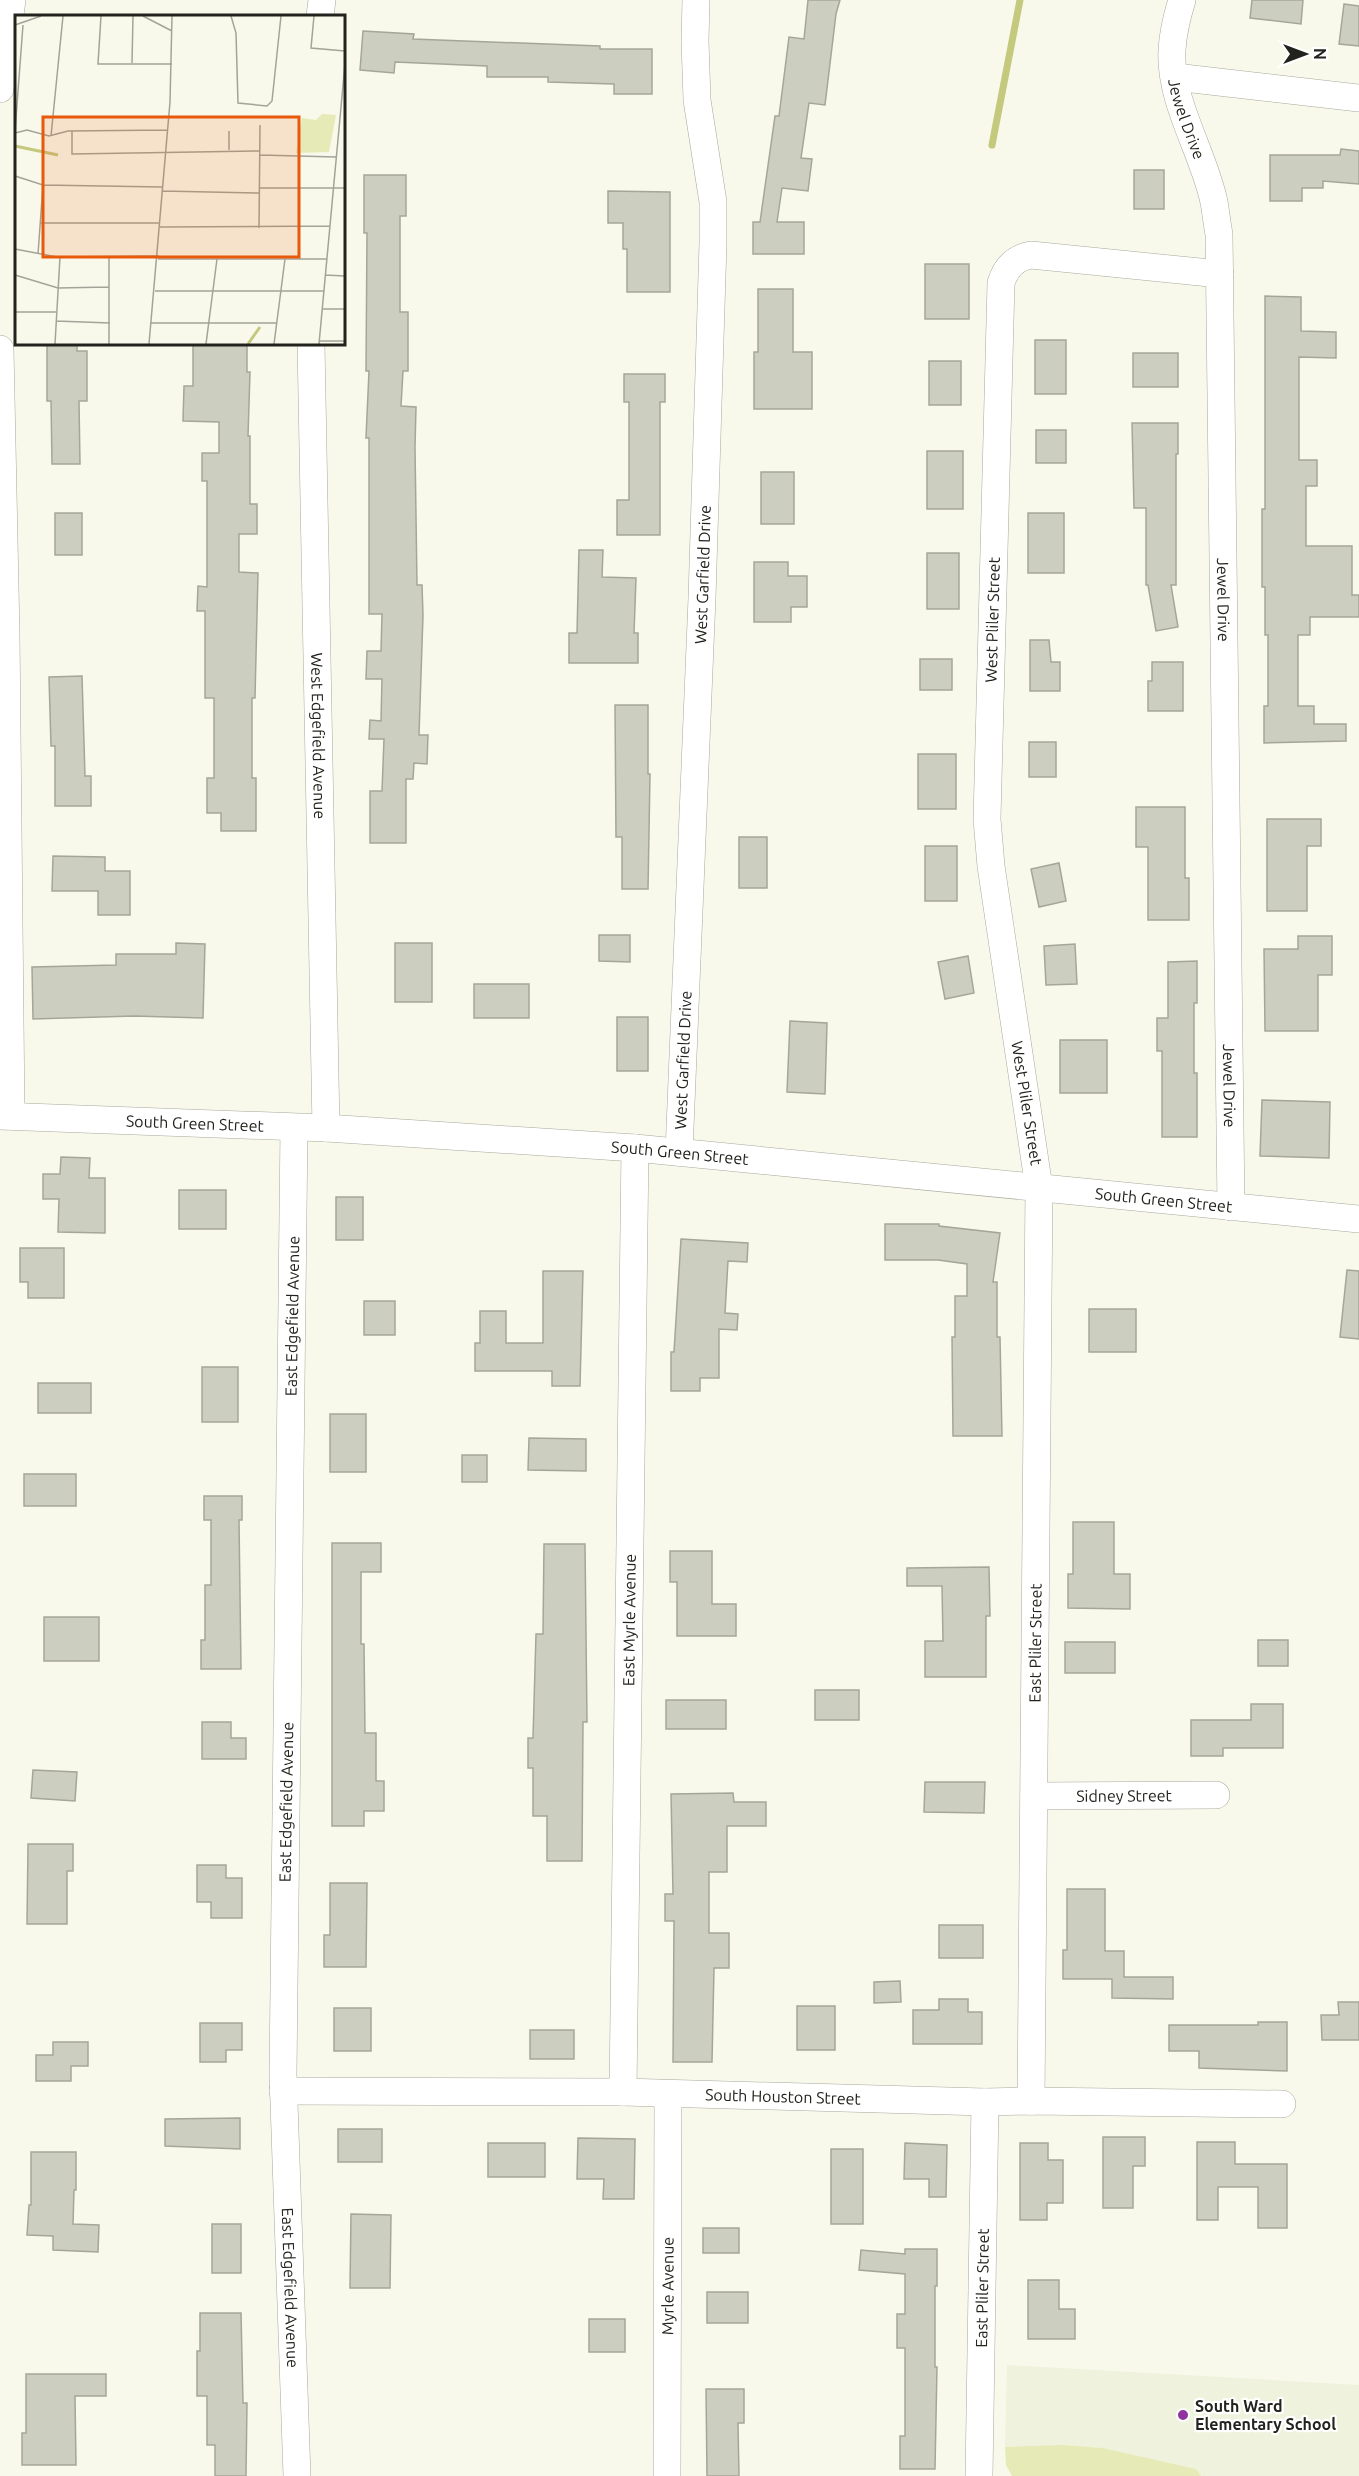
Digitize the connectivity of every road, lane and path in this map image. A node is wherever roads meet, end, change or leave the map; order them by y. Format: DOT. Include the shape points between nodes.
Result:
graph roads {
  1 [pos="12,0"];
  2 [pos="322,0"];
  3 [pos="696,0"];
  4 [pos="1182,0"];
  5 [pos="320,15"];
  6 [pos="1175,77"];
  7 [pos="0,88"];
  8 [pos="1359,98"];
  9 [pos="1220,274"];
  10 [pos="311,345"];
  11 [pos="0,349"];
  12 [pos="3,634"];
  13 [pos="5,1116"];
  14 [pos="294,1128"];
  15 [pos="326,1128"];
  16 [pos="635,1148"];
  17 [pos="679,1152"];
  18 [pos="1038,1188"];
  19 [pos="1231,1207"];
  20 [pos="1359,1219"];
  21 [pos="1216,1795"];
  22 [pos="1034,1796"];
  23 [pos="283,2091"];
  24 [pos="622,2092"];
  25 [pos="668,2095"];
  26 [pos="1031,2101"];
  27 [pos="985,2102"];
  28 [pos="1282,2104"];
  29 [pos="297,2476"];
  30 [pos="667,2476"];
  31 [pos="979,2476"];
  1 -- 7 [label="street"];
  2 -- 5 [label="street"];
  3 -- 17 [label="street, West Garfield Drive" via="697,100 713,202 713,243"];
  4 -- 6 [label="street, Jewel Drive" via="1172,52"];
  6 -- 8 [label="street"];
  6 -- 9 [label="street, Jewel Drive" via="1214,201"];
  9 -- 18 [label="street, West Pliler Street" via="1031,255 1009,266 1001,283 987,819"];
  9 -- 19 [label="street, Jewel Drive"];
  10 -- 15 [label="street, West Edgefield Avenue"];
  11 -- 12 [label="street"];
  12 -- 13 [label="street"];
  13 -- 14 [label="street, South Green Street"];
  14 -- 15 [label="street, South Green Street"];
  14 -- 23 [label="street, East Edgefield Avenue"];
  15 -- 16 [label="street, South Green Street"];
  16 -- 17 [label="street, South Green Street"];
  16 -- 24 [label="street, East Myrle Avenue"];
  17 -- 18 [label="street, South Green Street"];
  18 -- 19 [label="street, South Green Street"];
  18 -- 22 [label="street, East Pliler Street"];
  19 -- 20 [label="street, South Green Street"];
  21 -- 22 [label="street, Sidney Street"];
  22 -- 26 [label="street, East Pliler Street"];
  23 -- 24 [label="street, South Houston Street"];
  23 -- 29 [label="street, East Edgefield Avenue"];
  24 -- 25 [label="street, South Houston Street"];
  25 -- 27 [label="street, South Houston Street"];
  25 -- 30 [label="street, Myrle Avenue"];
  26 -- 27 [label="street, South Houston Street"];
  26 -- 28 [label="street, South Houston Street"];
  27 -- 31 [label="street, East Pliler Street"];
}
